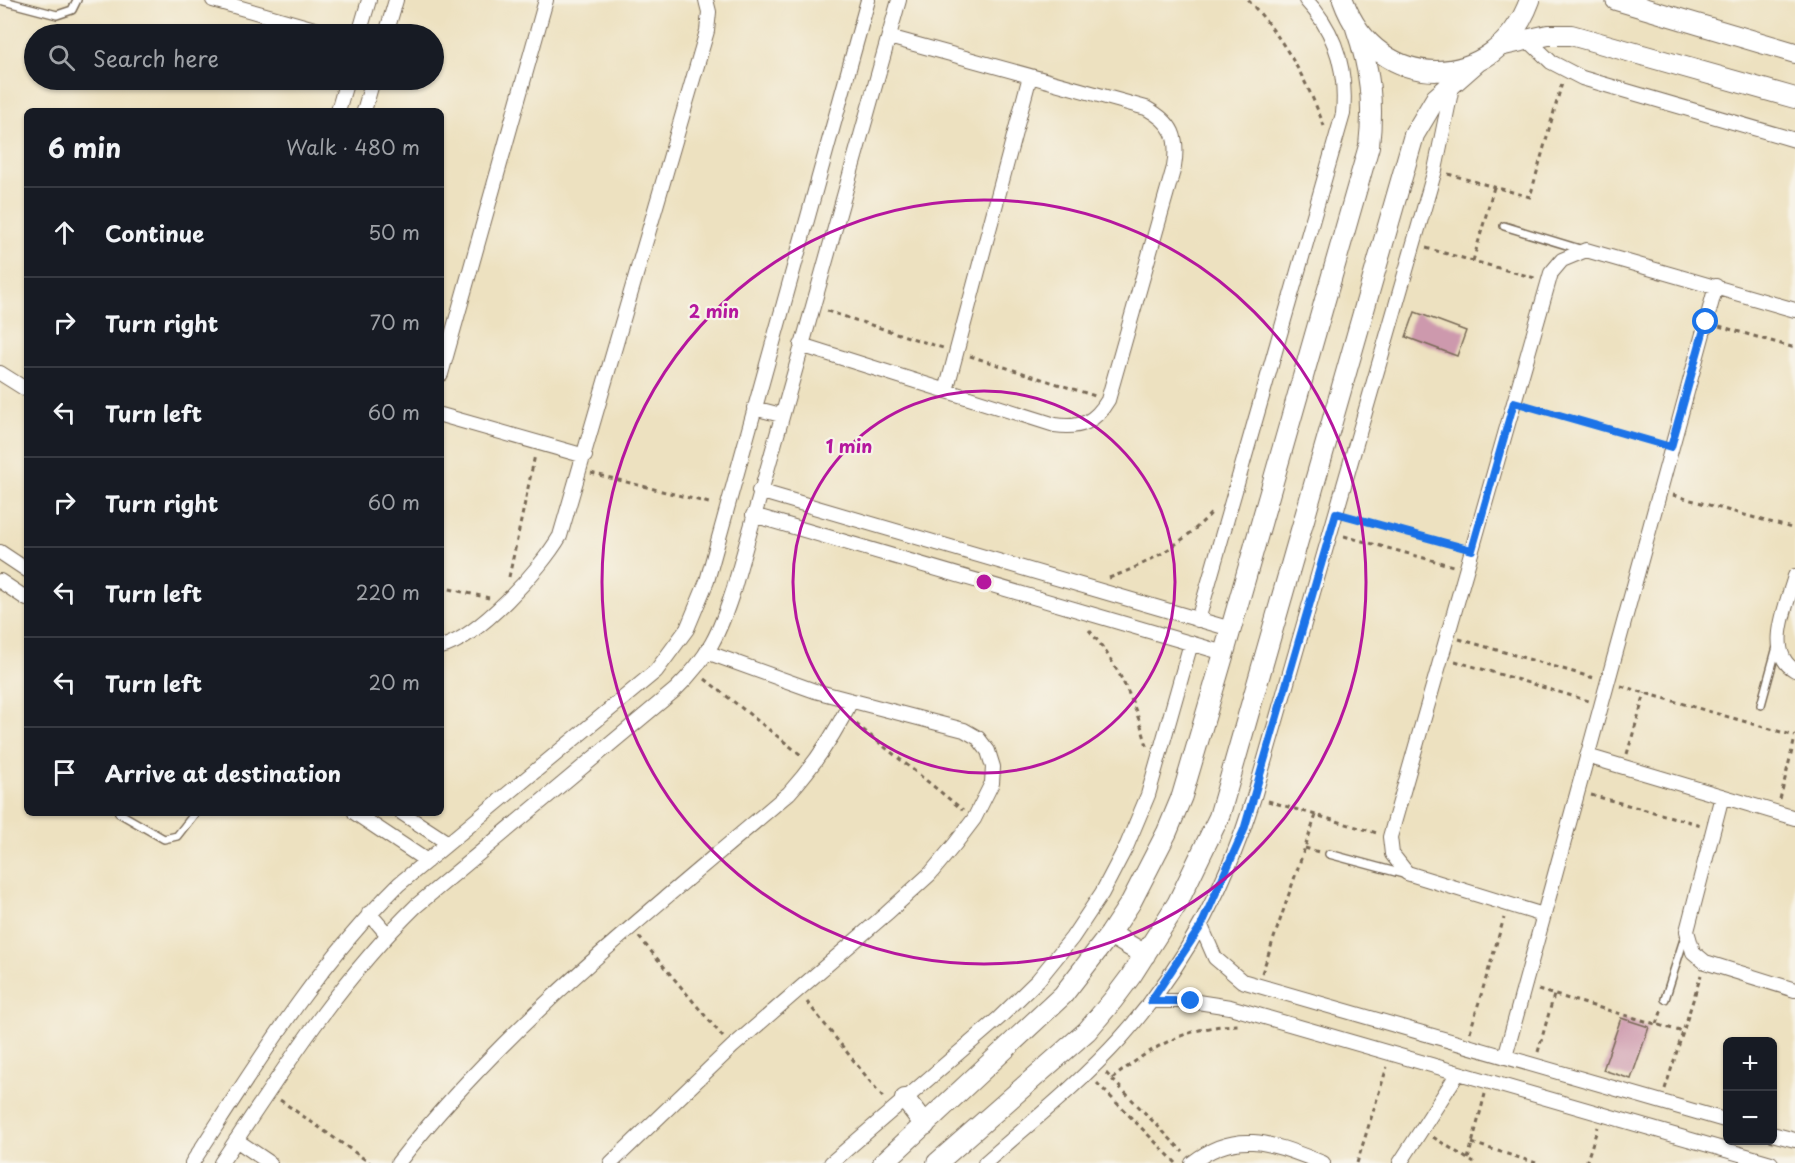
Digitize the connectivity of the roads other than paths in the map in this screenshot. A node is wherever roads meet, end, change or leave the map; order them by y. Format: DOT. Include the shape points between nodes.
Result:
graph roads {
  1 [pos="0,0"];
  2 [pos="77,0"];
  3 [pos="217,0"];
  4 [pos="369,0"];
  5 [pos="396,0"];
  6 [pos="546,0"];
  7 [pos="706,0"];
  8 [pos="868,0"];
  9 [pos="899,0"];
  10 [pos="1306,0"];
  11 [pos="1343,0"];
  12 [pos="1530,0"];
  13 [pos="1616,0"];
  14 [pos="298,24"];
  15 [pos="362,24"];
  16 [pos="389,24"];
  17 [pos="1356,28"];
  18 [pos="889,37"];
  19 [pos="1526,38"];
  20 [pos="1504,45"];
  21 [pos="1795,53"];
  22 [pos="1477,63"];
  23 [pos="1030,76"];
  24 [pos="1454,82"];
  25 [pos="343,90"];
  26 [pos="370,90"];
  27 [pos="1795,98"];
  28 [pos="339,108"];
  29 [pos="365,108"];
  30 [pos="1795,140"];
  31 [pos="1504,226"];
  32 [pos="1586,250"];
  33 [pos="1716,286"];
  34 [pos="1795,310"];
  35 [pos="801,345"];
  36 [pos="444,363"];
  37 [pos="0,373"];
  38 [pos="24,388"];
  39 [pos="946,391"];
  40 [pos="754,408"];
  41 [pos="781,415"];
  42 [pos="444,417"];
  43 [pos="583,463"];
  44 [pos="759,491"];
  45 [pos="753,515"];
  46 [pos="0,552"];
  47 [pos="24,568"];
  48 [pos="1795,576"];
  49 [pos="0,581"];
  50 [pos="24,597"];
  51 [pos="1197,620"];
  52 [pos="1231,630"];
  53 [pos="1779,639"];
  54 [pos="1191,643"];
  55 [pos="444,646"];
  56 [pos="709,653"];
  57 [pos="1224,653"];
  58 [pos="1795,670"];
  59 [pos="851,701"];
  60 [pos="1761,705"];
  61 [pos="1587,756"];
  62 [pos="1722,796"];
  63 [pos="124,816"];
  64 [pos="193,816"];
  65 [pos="360,816"];
  66 [pos="407,816"];
  67 [pos="1795,818"];
  68 [pos="448,843"];
  69 [pos="1329,854"];
  70 [pos="427,861"];
  71 [pos="1415,877"];
  72 [pos="369,914"];
  73 [pos="1543,915"];
  74 [pos="1201,926"];
  75 [pos="1687,931"];
  76 [pos="387,934"];
  77 [pos="1110,934"];
  78 [pos="1144,956"];
  79 [pos="1795,990"];
  80 [pos="1665,999"];
  81 [pos="1151,1001"];
  82 [pos="1505,1057"];
  83 [pos="1458,1072"];
  84 [pos="898,1104"];
  85 [pos="1723,1120"];
  86 [pos="925,1125"];
  87 [pos="1777,1135"];
  88 [pos="236,1140"];
  89 [pos="1795,1140"];
  90 [pos="1192,1162"];
  91 [pos="192,1163"];
  92 [pos="221,1163"];
  93 [pos="270,1163"];
  94 [pos="398,1163"];
  95 [pos="611,1163"];
  96 [pos="831,1163"];
  97 [pos="882,1163"];
  98 [pos="937,1163"];
  99 [pos="985,1163"];
  100 [pos="1323,1163"];
  101 [pos="1400,1163"];
  102 [pos="1771,1163"];
  1 -- 2 [label="lane" via="57,15 72,10"];
  3 -- 14 [label="street"];
  4 -- 15 [label="street"];
  5 -- 16 [label="street"];
  6 -- 36 [label="street"];
  7 -- 43 [label="street" via="710,12 707,31"];
  8 -- 40 [label="street"];
  9 -- 18 [label="street"];
  10 -- 51 [label="street" via="1331,35 1341,66 1343,114"];
  11 -- 17 [label="street"];
  12 -- 20 [label="street" via="1516,31"];
  13 -- 21 [label="street"];
  17 -- 22 [label="street" via="1383,56 1419,70 1458,69"];
  17 -- 52 [label="street" via="1370,75 1369,146"];
  18 -- 23 [label="street"];
  18 -- 35 [label="street"];
  19 -- 20 [label="street"];
  19 -- 27 [label="street" via="1560,35 1594,39"];
  19 -- 30 [label="street" via="1565,71"];
  20 -- 22 [label="street"];
  22 -- 24 [label="street"];
  23 -- 39 [label="street"];
  23 -- 39 [label="street" via="1146,108 1162,117 1173,131 1177,149 1174,167 1108,400 1100,414 1087,424 1071,428"];
  24 -- 74 [label="street" via="1435,170 1254,797 1231,863"];
  24 -- 78 [label="street" via="1424,115 1407,157 1219,817 1190,880"];
  25 -- 28 [label="street"];
  26 -- 29 [label="street"];
  31 -- 32 [label="lane"];
  32 -- 33 [label="street"];
  32 -- 71 [label="street" via="1562,260 1548,282 1390,837 1395,862"];
  33 -- 34 [label="street"];
  33 -- 61 [label="street"];
  35 -- 39 [label="street"];
  35 -- 41 [label="street"];
  37 -- 38 [label="street"];
  40 -- 41 [label="street"];
  40 -- 68 [label="street" via="699,606 673,651 656,671"];
  41 -- 44 [label="street"];
  42 -- 43 [label="street" via="538,443"];
  43 -- 55 [label="street" via="561,536 549,555 470,633 457,643"];
  44 -- 45 [label="street"];
  44 -- 51 [label="street"];
  45 -- 54 [label="street"];
  45 -- 56 [label="street" via="726,614"];
  46 -- 47 [label="street"];
  48 -- 53 [label="street"];
  49 -- 50 [label="street"];
  51 -- 52 [label="street"];
  52 -- 57 [label="street"];
  53 -- 58 [label="street" via="1782,658"];
  53 -- 60 [label="lane"];
  54 -- 57 [label="street"];
  54 -- 84 [label="street" via="1148,795 1102,893 1038,980"];
  56 -- 59 [label="street" via="779,680"];
  56 -- 76 [label="street" via="694,671"];
  57 -- 77 [label="street" via="1182,796 1150,867"];
  59 -- 94 [label="street" via="814,765 789,793 501,1046"];
  59 -- 95 [label="street" via="964,730 978,738 993,767 992,783 974,819 930,874 732,1047"];
  61 -- 62 [label="street"];
  61 -- 73 [label="street"];
  62 -- 67 [label="street"];
  62 -- 75 [label="street"];
  63 -- 64 [label="lane" via="164,839 177,836"];
  65 -- 70 [label="street"];
  66 -- 68 [label="street"];
  68 -- 70 [label="street"];
  69 -- 71 [label="lane"];
  70 -- 72 [label="street"];
  71 -- 73 [label="street"];
  72 -- 76 [label="street"];
  72 -- 91 [label="street" via="296,1003"];
  73 -- 82 [label="street"];
  74 -- 81 [label="street"];
  74 -- 82 [label="street" via="1215,958 1242,981"];
  75 -- 79 [label="street" via="1693,952 1705,962"];
  75 -- 80 [label="lane"];
  76 -- 88 [label="street" via="335,996"];
  77 -- 78 [label="street"];
  77 -- 86 [label="street" via="1063,995"];
  78 -- 98 [label="street" via="1087,1031"];
  81 -- 83 [label="street" via="1191,1001 1230,1007"];
  81 -- 99 [label="street" via="1091,1068"];
  82 -- 85 [label="street"];
  83 -- 101 [label="street"];
  83 -- 102 [label="street"];
  84 -- 86 [label="street"];
  84 -- 96 [label="street"];
  86 -- 97 [label="street"];
  87 -- 89 [label="street"];
  88 -- 92 [label="street"];
  88 -- 93 [label="street"];
  90 -- 100 [label="street" via="1220,1146 1250,1141 1281,1147"];
}
